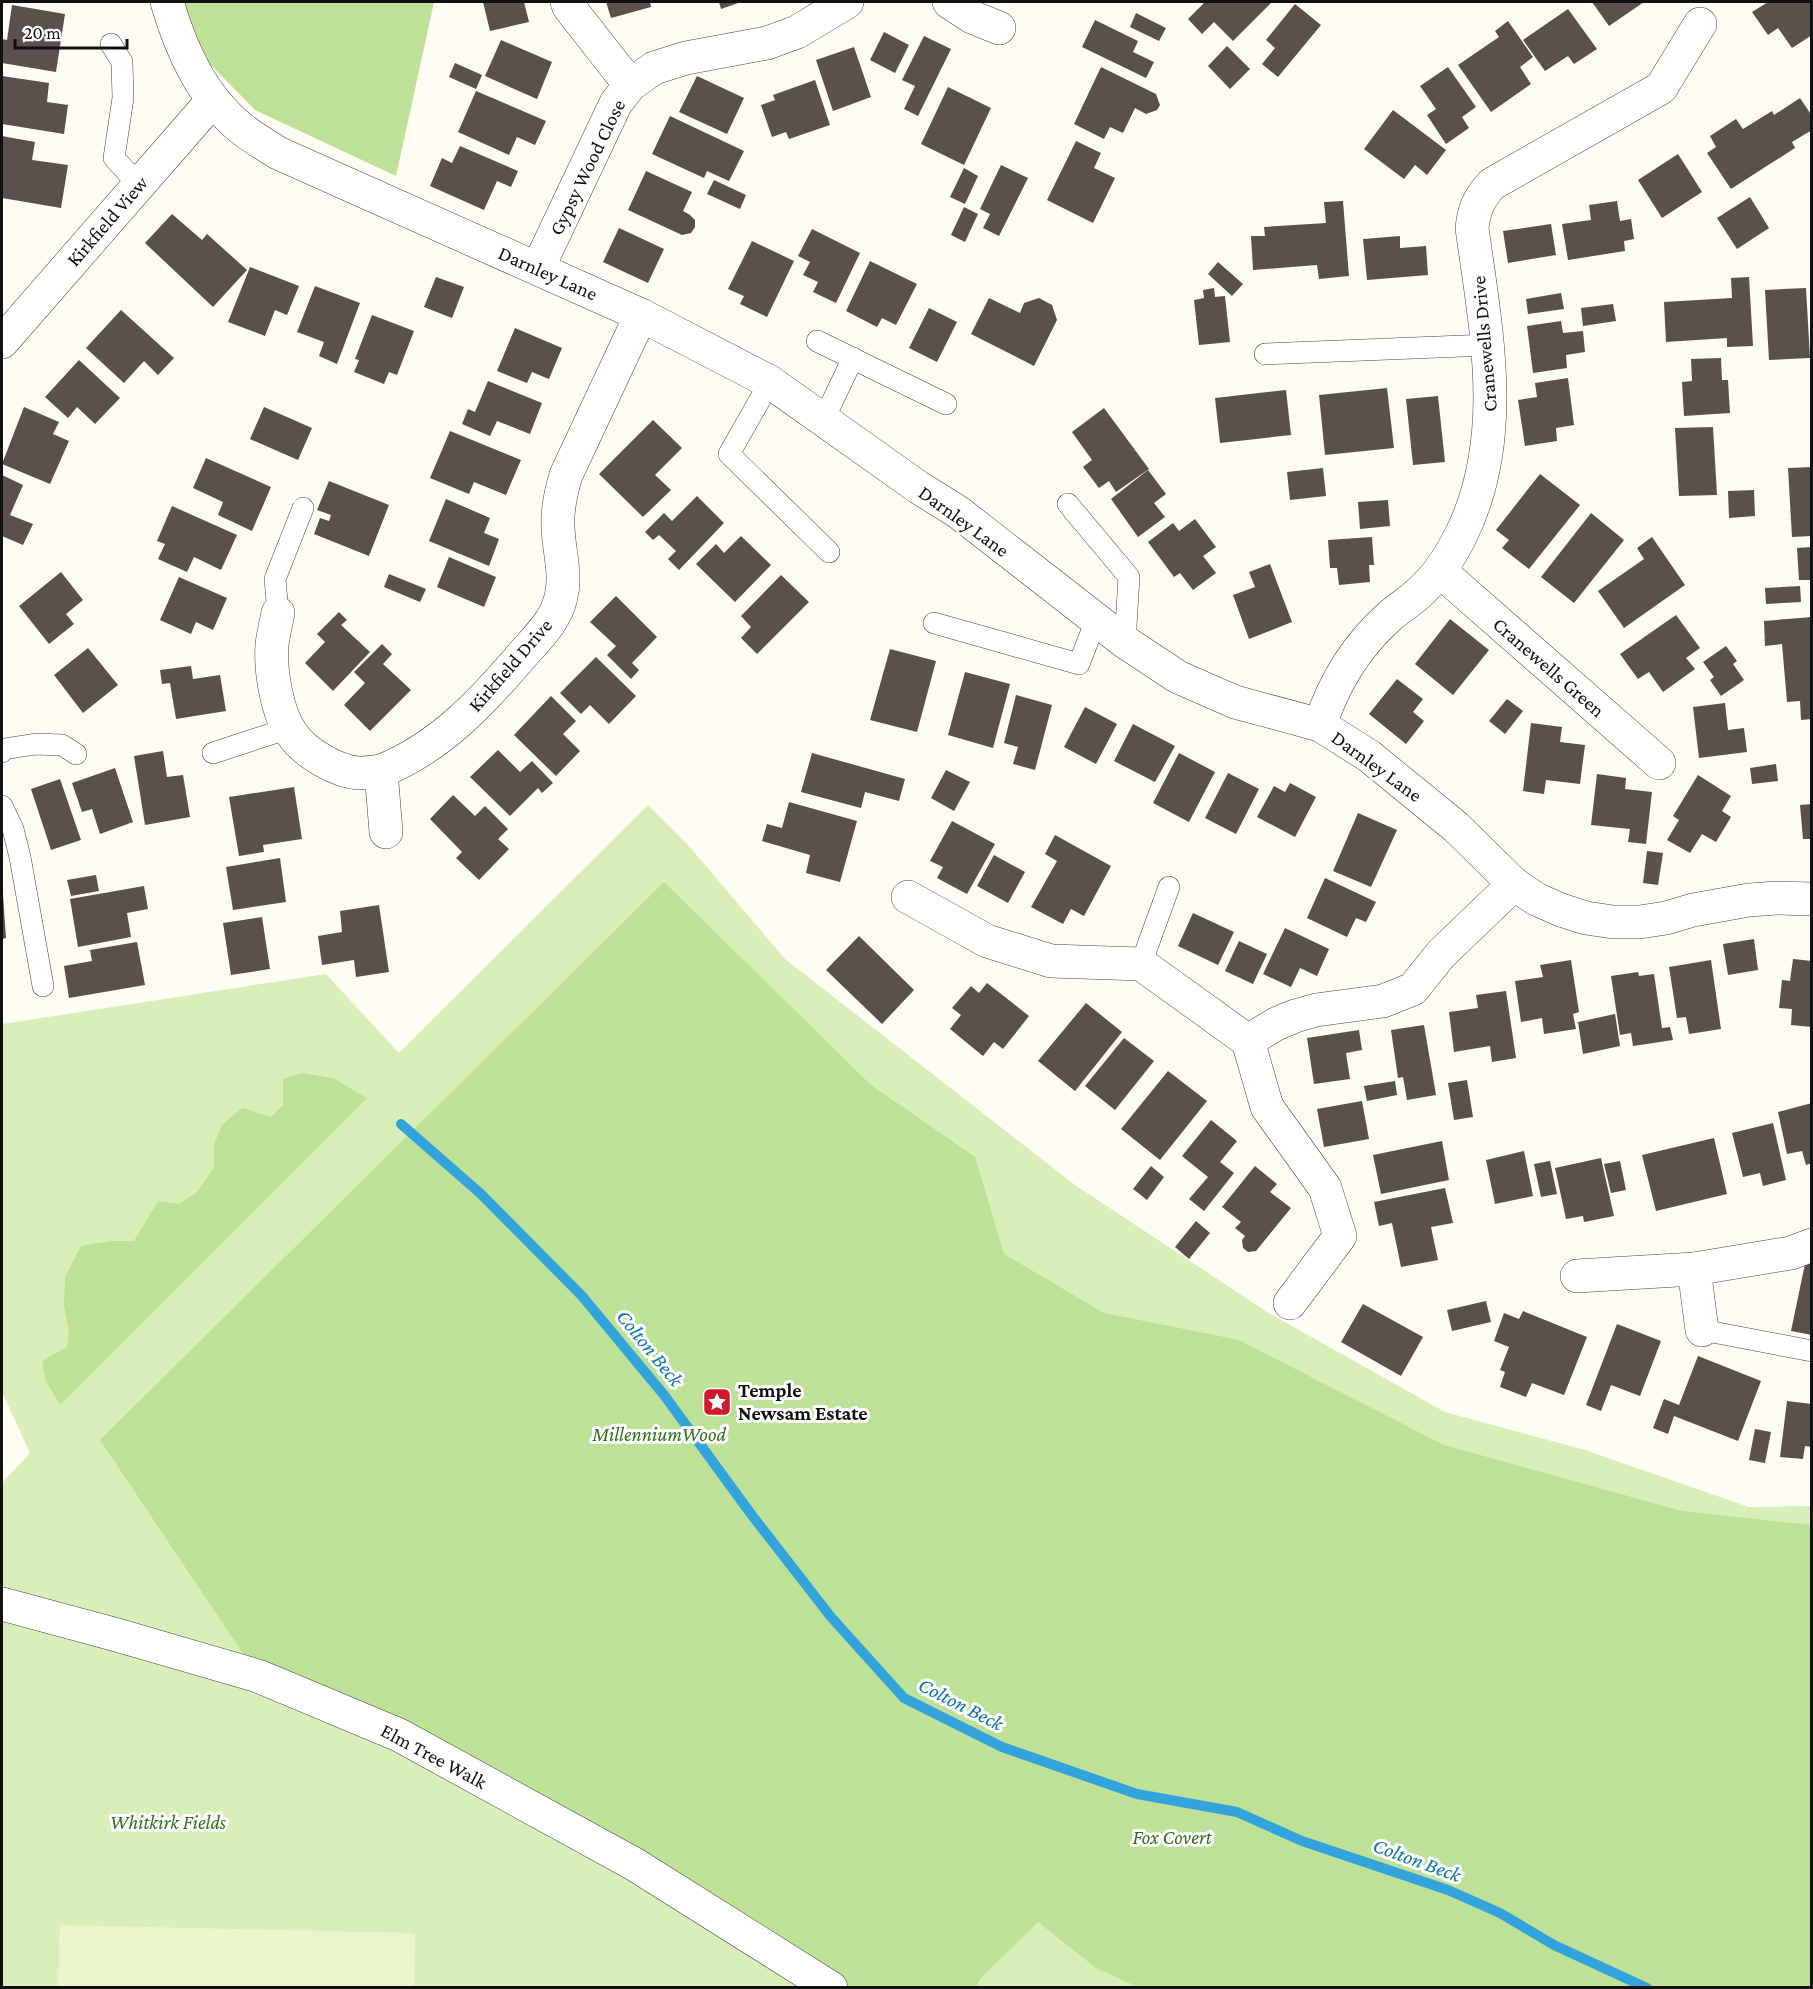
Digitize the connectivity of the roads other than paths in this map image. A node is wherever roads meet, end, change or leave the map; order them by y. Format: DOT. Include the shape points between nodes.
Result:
graph roads {
  1 [pos="167,2"];
  2 [pos="567,2"];
  3 [pos="847,2"];
  4 [pos="949,2"];
  5 [pos="1700,24"];
  6 [pos="999,28"];
  7 [pos="111,44"];
  8 [pos="630,85"];
  9 [pos="213,100"];
  10 [pos="139,185"];
  11 [pos="538,268"];
  12 [pos="640,315"];
  13 [pos="817,341"];
  14 [pos="2,342"];
  15 [pos="1488,345"];
  16 [pos="1265,354"];
  17 [pos="853,358"];
  18 [pos="770,382"];
  19 [pos="946,404"];
  20 [pos="823,420"];
  21 [pos="1068,504"];
  22 [pos="303,508"];
  23 [pos="828,552"];
  24 [pos="1440,571"];
  25 [pos="278,613"];
  26 [pos="1096,620"];
  27 [pos="934,623"];
  28 [pos="1125,642"];
  29 [pos="1320,725"];
  30 [pos="289,728"];
  31 [pos="2,752"];
  32 [pos="213,753"];
  33 [pos="76,754"];
  34 [pos="1659,763"];
  35 [pos="381,771"];
  36 [pos="2,806"];
  37 [pos="386,832"];
  38 [pos="1514,884"];
  39 [pos="1169,887"];
  40 [pos="908,897"];
  41 [pos="1812,899"];
  42 [pos="1141,964"];
  43 [pos="43,986"];
  44 [pos="1248,1041"];
  45 [pos="1812,1245"];
  46 [pos="1694,1269"];
  47 [pos="1577,1276"];
  48 [pos="1290,1303"];
  49 [pos="1702,1330"];
  50 [pos="1812,1351"];
  51 [pos="2,1604"];
  52 [pos="831,1988"];
  1 -- 9 [label="street, Darnley Lane" via="185,53"];
  2 -- 8 [label="street"];
  3 -- 8 [label="street, Gypsy Wood Close" via="797,32 767,43 654,68"];
  4 -- 6 [label="street"];
  5 -- 15 [label="street, Cranewells Drive" via="1661,87 1492,184 1481,196 1472,228"];
  7 -- 10 [label="lane" via="122,62 123,98 114,158"];
  8 -- 11 [label="street, Gypsy Wood Close" via="616,103"];
  9 -- 10 [label="street, Kirkfield View"];
  9 -- 11 [label="street, Darnley Lane" via="243,129 278,153"];
  10 -- 14 [label="street, Kirkfield View"];
  11 -- 12 [label="street, Darnley Lane"];
  12 -- 18 [label="street, Darnley Lane"];
  12 -- 35 [label="street, Kirkfield Drive" via="566,476 559,500 563,574 553,620 484,700 403,763"];
  13 -- 17 [label="lane"];
  15 -- 16 [label="lane"];
  15 -- 24 [label="street, Cranewells Drive" via="1490,413 1486,462 1469,519"];
  17 -- 19 [label="lane"];
  17 -- 20 [label="lane"];
  18 -- 20 [label="street, Darnley Lane"];
  18 -- 23 [label="lane" via="729,454"];
  20 -- 26 [label="street, Darnley Lane" via="958,512"];
  21 -- 28 [label="lane" via="1129,577"];
  22 -- 25 [label="lane" via="275,579"];
  24 -- 29 [label="street, Cranewells Drive" via="1372,632 1355,653 1328,700"];
  24 -- 34 [label="street, Cranewells Green"];
  25 -- 30 [label="street, Kirkfield Drive" via="272,675"];
  26 -- 27 [label="lane" via="1079,664"];
  26 -- 28 [label="street, Darnley Lane"];
  28 -- 29 [label="street, Darnley Lane" via="1178,677 1235,702"];
  29 -- 38 [label="street, Darnley Lane" via="1369,756 1413,791"];
  30 -- 32 [label="lane"];
  30 -- 35 [label="street, Kirkfield Drive" via="315,756 335,768 358,773"];
  31 -- 33 [label="lane" via="36,744 62,745"];
  35 -- 37 [label="street"];
  36 -- 43 [label="lane" via="20,857"];
  38 -- 41 [label="street, Darnley Lane" via="1561,910 1613,922 1666,918 1749,900"];
  38 -- 44 [label="street" via="1441,954 1413,989 1383,1001 1295,1016"];
  39 -- 42 [label="lane"];
  40 -- 42 [label="street" via="987,941 1051,961"];
  42 -- 44 [label="street"];
  44 -- 48 [label="street" via="1266,1107 1325,1188 1340,1236"];
  45 -- 46 [label="street" via="1791,1253"];
  46 -- 47 [label="street"];
  46 -- 49 [label="street"];
  49 -- 50 [label="lane"];
  51 -- 52 [label="street, Elm Tree Walk" via="258,1676 399,1735 634,1864"];
}
